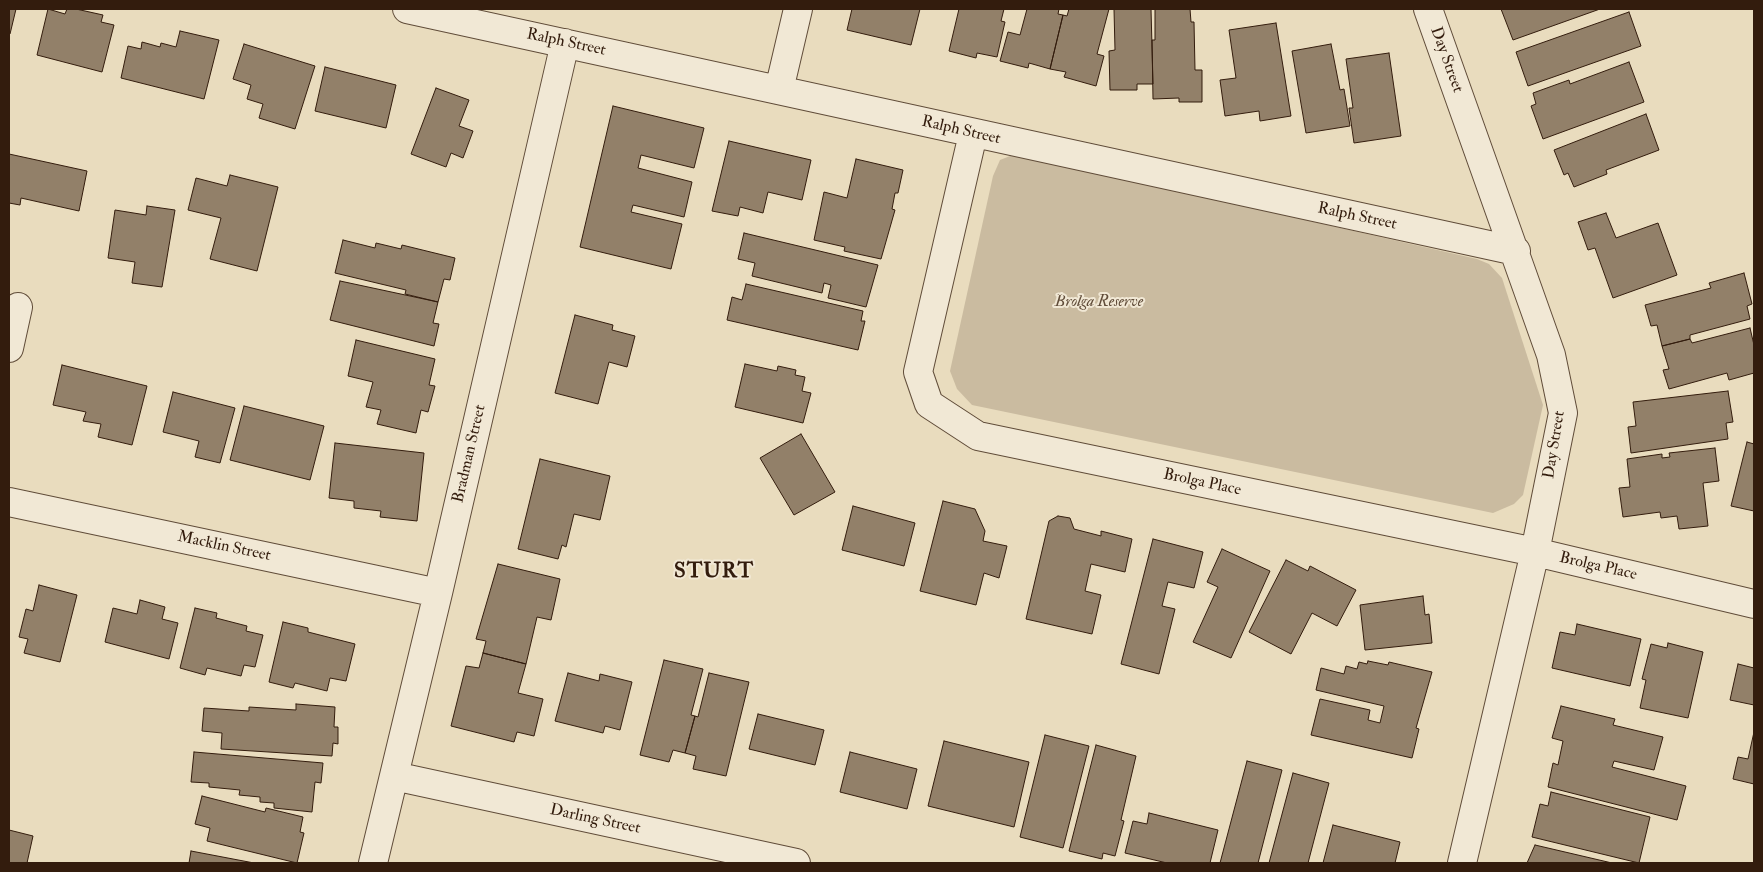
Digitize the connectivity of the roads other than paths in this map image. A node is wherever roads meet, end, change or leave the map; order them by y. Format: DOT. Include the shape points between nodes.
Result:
graph roads {
  1 [pos="407,9"];
  2 [pos="798,9"];
  3 [pos="1428,9"];
  4 [pos="565,43"];
  5 [pos="779,90"];
  6 [pos="973,134"];
  7 [pos="1516,251"];
  8 [pos="18,307"];
  9 [pos="9,348"];
  10 [pos="9,502"];
  11 [pos="1535,552"];
  12 [pos="438,593"];
  13 [pos="1754,604"];
  14 [pos="394,776"];
  15 [pos="373,863"];
  16 [pos="796,863"];
  17 [pos="1462,863"];
  1 -- 4 [label="street, Ralph Street"];
  2 -- 5 [label="street"];
  3 -- 7 [label="street, Day Street"];
  4 -- 5 [label="street, Ralph Street"];
  4 -- 12 [label="street, Bradman Street"];
  5 -- 6 [label="street, Ralph Street"];
  6 -- 7 [label="street, Ralph Street"];
  6 -- 11 [label="street, Brolga Place" via="918,372 929,404 978,436"];
  7 -- 11 [label="street, Day Street" via="1551,355 1563,413"];
  8 -- 9 [label="street"];
  10 -- 12 [label="street, Macklin Street"];
  11 -- 13 [label="street, Brolga Place"];
  11 -- 17 [label="street, Day Street"];
  12 -- 14 [label="street, Bradman Street"];
  14 -- 15 [label="street, Bradman Street"];
  14 -- 16 [label="street, Darling Street"];
}
